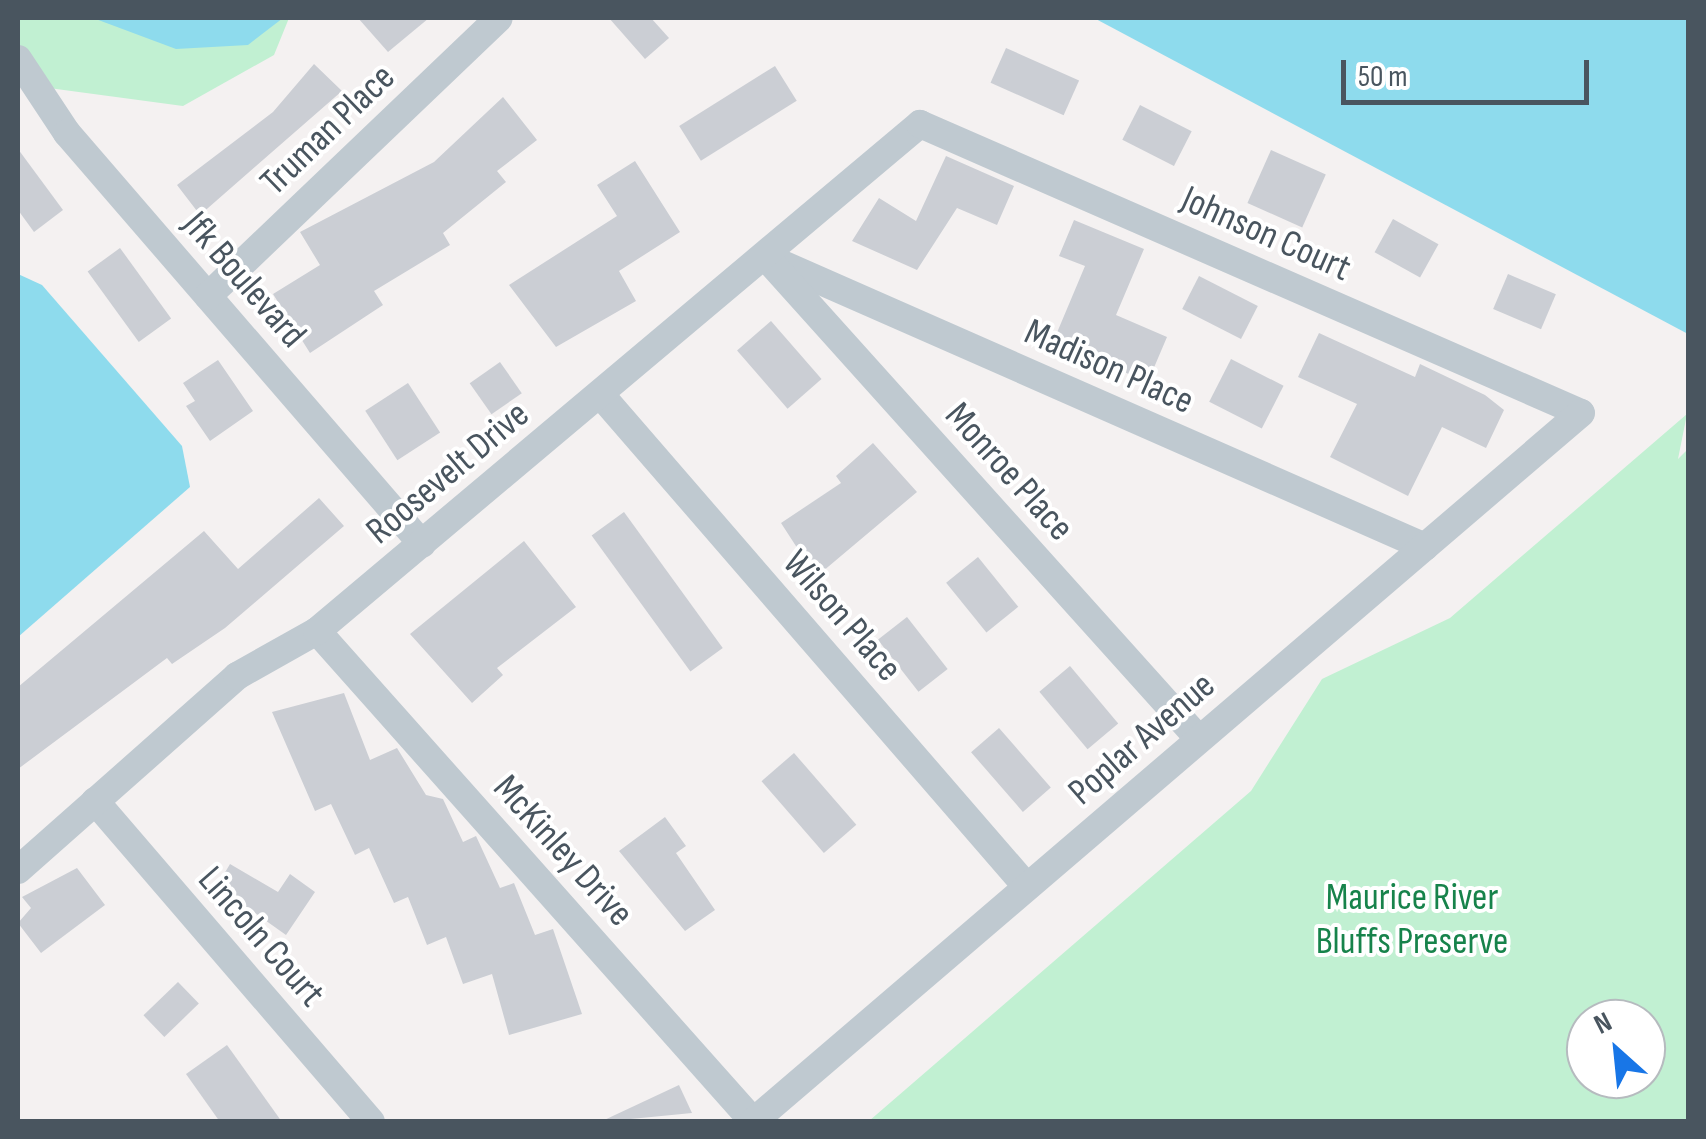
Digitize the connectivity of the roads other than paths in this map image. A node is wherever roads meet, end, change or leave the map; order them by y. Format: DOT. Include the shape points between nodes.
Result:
graph roads {
  1 [pos="500,18"];
  2 [pos="18,59"];
  3 [pos="920,124"];
  4 [pos="764,256"];
  5 [pos="208,296"];
  6 [pos="600,394"];
  7 [pos="1581,413"];
  8 [pos="422,544"];
  9 [pos="1425,546"];
  10 [pos="317,631"];
  11 [pos="1200,739"];
  12 [pos="96,801"];
  13 [pos="18,870"];
  14 [pos="1027,887"];
  15 [pos="753,1121"];
  16 [pos="370,1122"];
  1 -- 5 [label="street, Truman Place"];
  2 -- 5 [label="street, Jfk Boulevard" via="68,133"];
  3 -- 4 [label="street, Roosevelt Drive"];
  3 -- 7 [label="street, Johnson Court"];
  4 -- 6 [label="street, Roosevelt Drive"];
  4 -- 9 [label="street, Madison Place"];
  4 -- 11 [label="street, Monroe Place"];
  5 -- 8 [label="street, Jfk Boulevard"];
  6 -- 8 [label="street, Roosevelt Drive"];
  6 -- 14 [label="street, Wilson Place"];
  7 -- 9 [label="street, Poplar Avenue"];
  8 -- 10 [label="street, Roosevelt Drive"];
  9 -- 11 [label="street, Poplar Avenue"];
  10 -- 12 [label="street, Roosevelt Drive" via="237,676"];
  10 -- 15 [label="street, McKinley Drive"];
  11 -- 14 [label="street, Poplar Avenue"];
  12 -- 13 [label="street, Roosevelt Drive"];
  12 -- 16 [label="street, Lincoln Court"];
  14 -- 15 [label="street, Poplar Avenue"];
}
